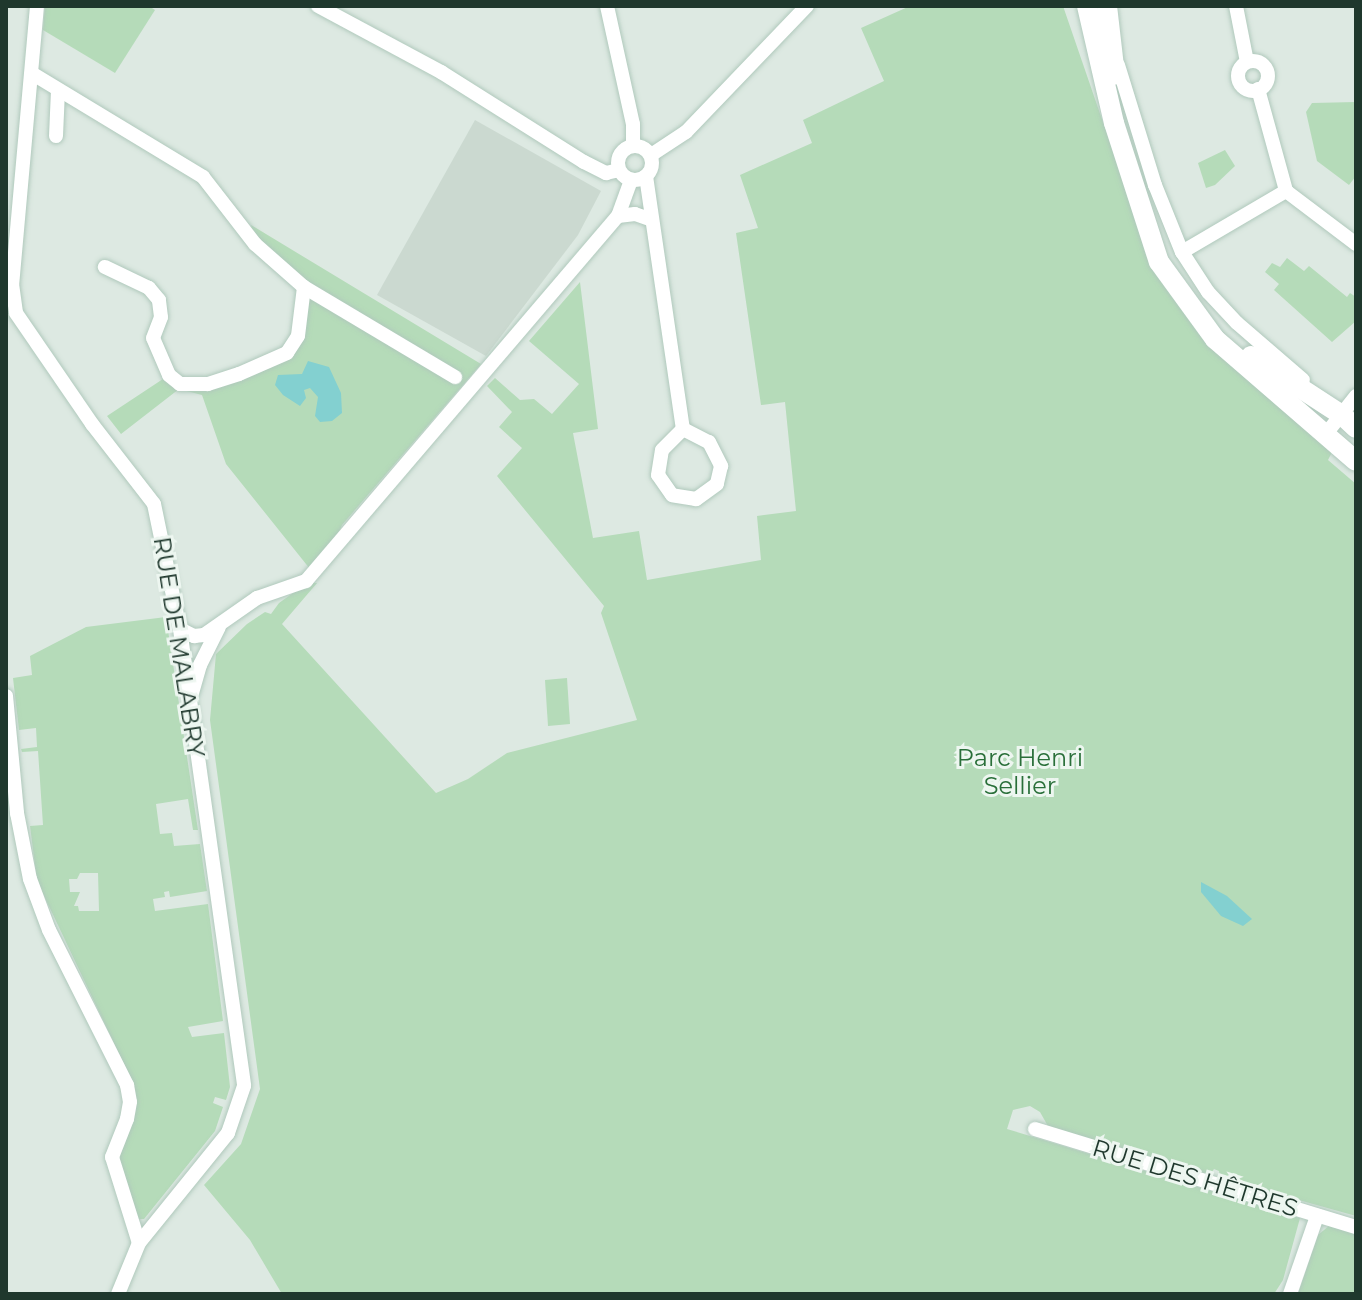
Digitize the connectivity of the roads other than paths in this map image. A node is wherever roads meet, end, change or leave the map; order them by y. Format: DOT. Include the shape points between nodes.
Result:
graph roads {
  1 [pos="37,6"];
  2 [pos="318,6"];
  3 [pos="607,6"];
  4 [pos="807,6"];
  5 [pos="1087,6"];
  6 [pos="1107,6"];
  7 [pos="1236,6"];
  8 [pos="1111,43"];
  9 [pos="1247,62"];
  10 [pos="33,74"];
  11 [pos="1258,89"];
  12 [pos="58,91"];
  13 [pos="56,136"];
  14 [pos="633,146"];
  15 [pos="651,155"];
  16 [pos="1125,158"];
  17 [pos="625,175"];
  18 [pos="646,176"];
  19 [pos="1286,191"];
  20 [pos="618,216"];
  21 [pos="652,220"];
  22 [pos="1356,244"];
  23 [pos="1182,252"];
  24 [pos="105,267"];
  25 [pos="304,287"];
  26 [pos="1191,309"];
  27 [pos="455,377"];
  28 [pos="1356,396"];
  29 [pos="1349,421"];
  30 [pos="683,429"];
  31 [pos="1325,435"];
  32 [pos="1356,461"];
  33 [pos="219,627"];
  34 [pos="180,629"];
  35 [pos="6,696"];
  36 [pos="190,699"];
  37 [pos="6,816"];
  38 [pos="21,826"];
  39 [pos="1035,1129"];
  40 [pos="1317,1216"];
  41 [pos="1356,1227"];
  42 [pos="139,1243"];
  43 [pos="118,1294"];
  44 [pos="1290,1294"];
  1 -- 10 [label="street, RUE DE MALABRY"];
  2 -- 17 [label="street" via="441,72 584,162"];
  3 -- 14 [label="street" via="633,124"];
  4 -- 15 [label="street" via="686,132"];
  5 -- 16 [label="main road"];
  6 -- 8 [label="main road"];
  7 -- 9 [label="street"];
  8 -- 16 [label="main road"];
  8 -- 23 [label="street" via="1155,185"];
  9 -- 11 [label="street" via="1239,81 1245,88"];
  9 -- 11 [label="street" via="1257,61 1267,71 1267,80"];
  10 -- 12 [label="street"];
  10 -- 34 [label="street, RUE DE MALABRY" via="12,284 16,313 154,504"];
  11 -- 19 [label="street"];
  12 -- 13 [label="street"];
  12 -- 25 [label="street" via="203,177 255,244"];
  14 -- 15 [label="street"];
  14 -- 17 [label="street" via="620,154"];
  15 -- 18 [label="street"];
  16 -- 26 [label="main road" via="1159,262"];
  17 -- 18 [label="street"];
  17 -- 20 [label="street"];
  18 -- 21 [label="street"];
  19 -- 22 [label="street"];
  19 -- 23 [label="street"];
  20 -- 21 [label="street"];
  20 -- 33 [label="street" via="306,581 257,598"];
  21 -- 30 [label="street"];
  23 -- 29 [label="street" via="1237,323"];
  24 -- 25 [label="street" via="149,288 159,300 161,317 153,338 169,375 180,384 218,381 287,353 298,336"];
  25 -- 27 [label="street"];
  26 -- 29 [label="main road"];
  26 -- 31 [label="main road" via="1215,339"];
  28 -- 29 [label="street"];
  29 -- 31 [label="street"];
  30 -- 30 [label="street" via="662,450 658,475 672,495 696,499 717,484 721,466 709,442"];
  31 -- 32 [label="main road"];
  33 -- 34 [label="street" via="199,636"];
  33 -- 36 [label="street"];
  34 -- 36 [label="street, RUE DE MALABRY"];
  35 -- 38 [label="street"];
  36 -- 42 [label="street, RUE DE MALABRY" via="244,1086 228,1133"];
  37 -- 38 [label="street"];
  38 -- 42 [label="street" via="30,879 49,930 127,1085 127,1119 112,1157"];
  39 -- 40 [label="street, RUE DES HÊTRES"];
  40 -- 41 [label="street, RUE DES HÊTRES"];
  40 -- 44 [label="street"];
  42 -- 43 [label="street, RUE DE MALABRY"];
}
